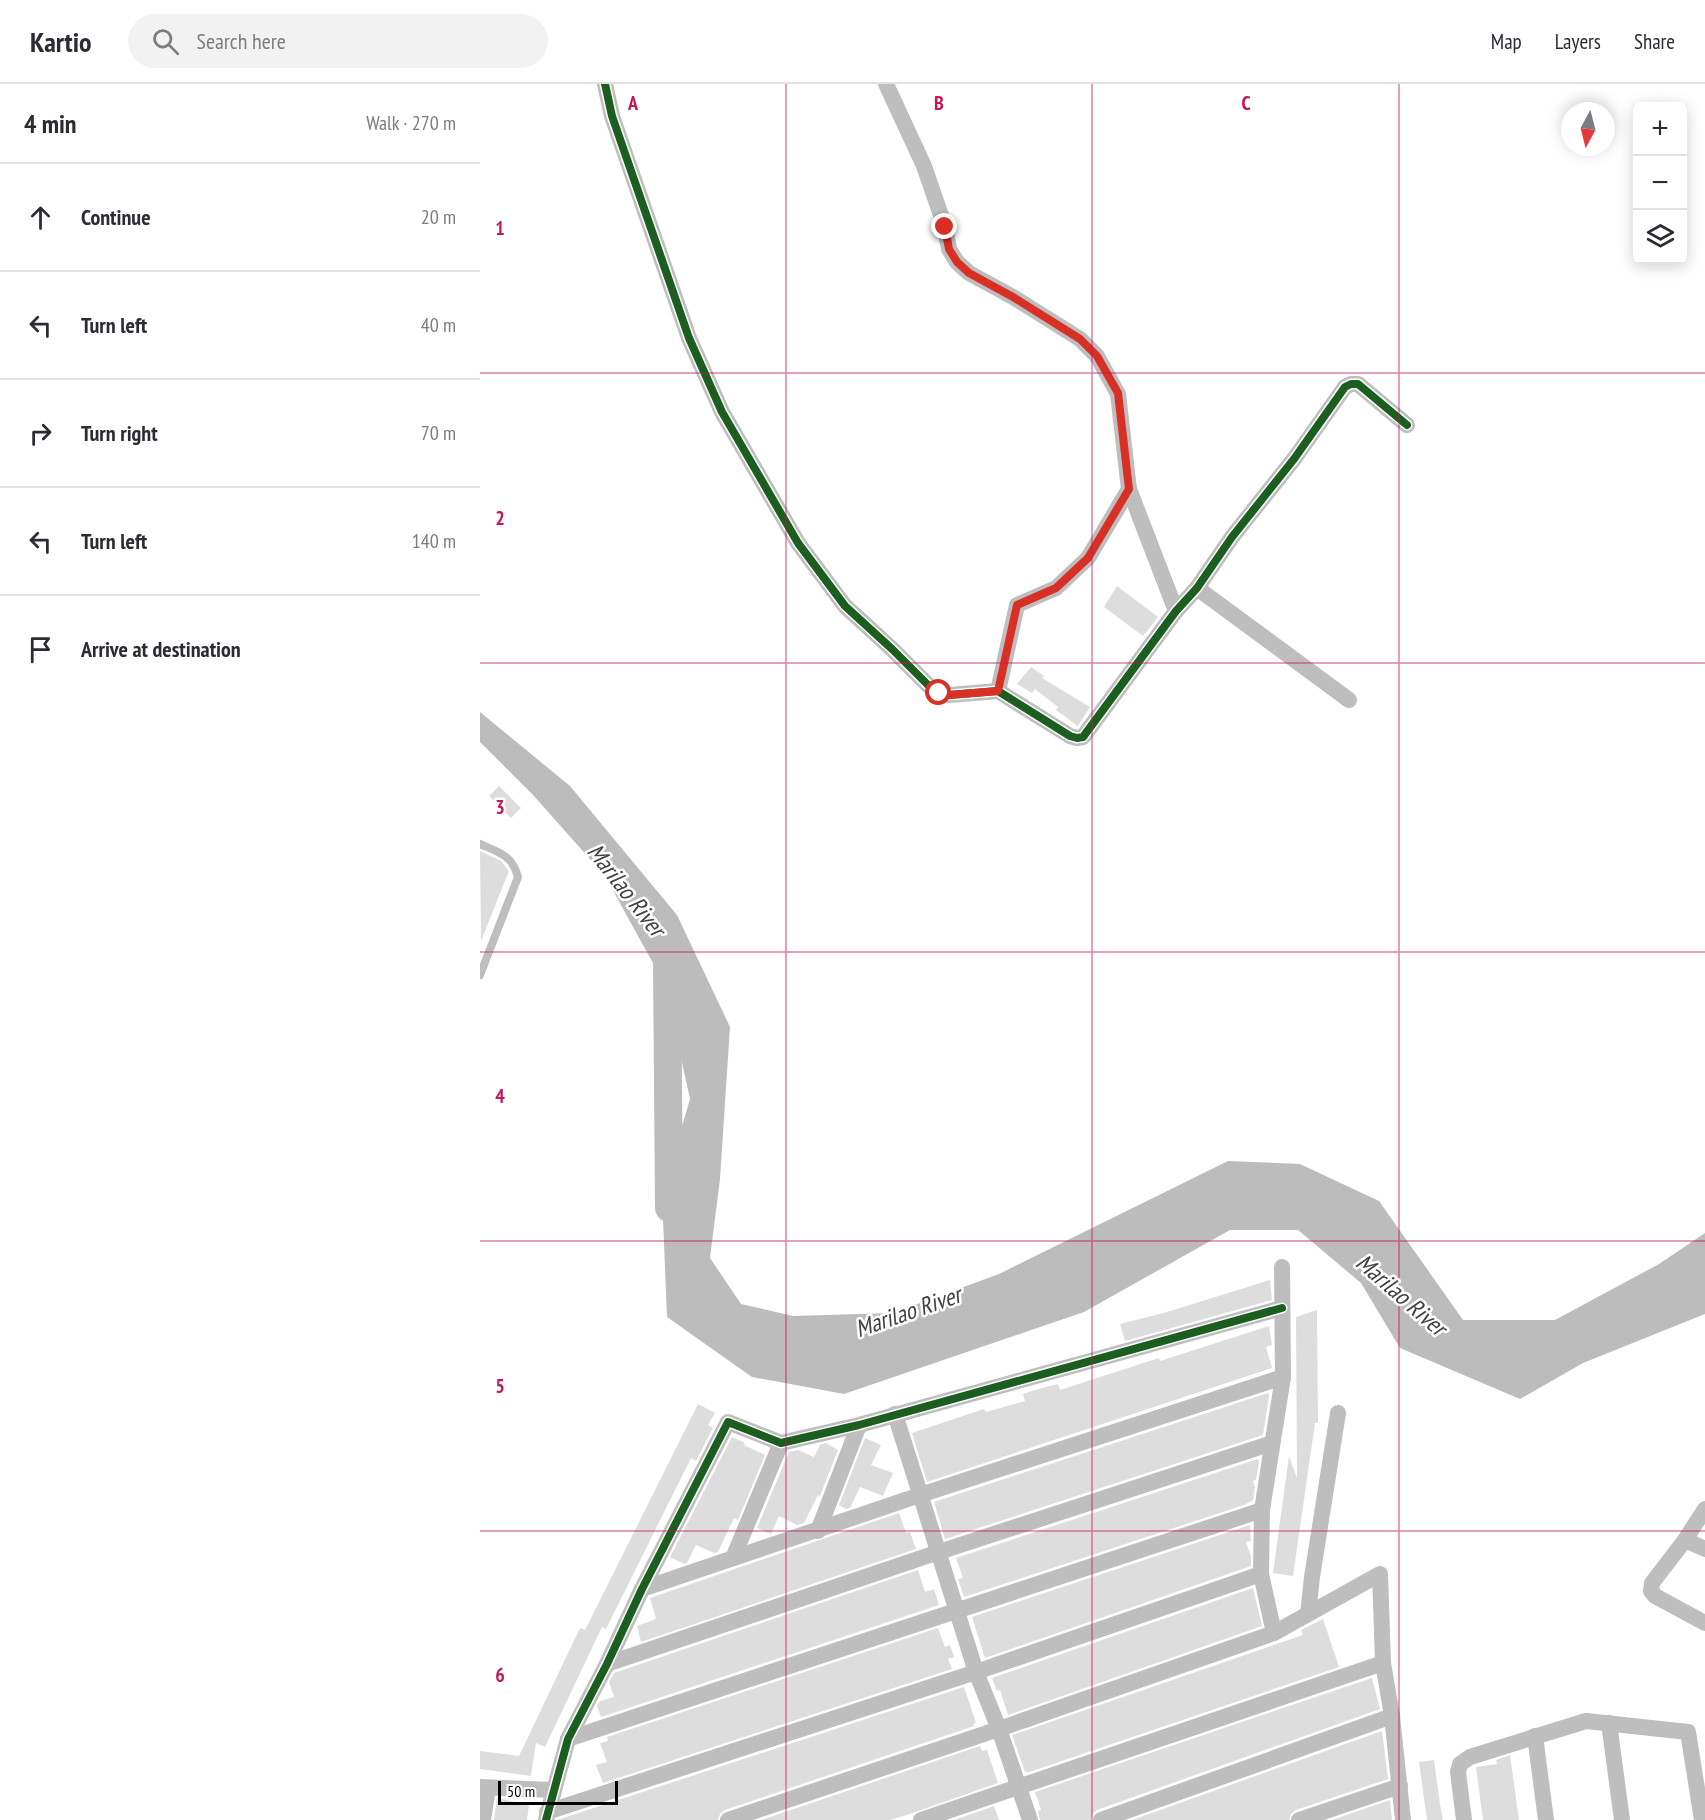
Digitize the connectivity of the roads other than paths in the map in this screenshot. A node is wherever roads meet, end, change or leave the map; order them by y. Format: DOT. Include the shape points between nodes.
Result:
graph roads {
  1 [pos="605,84"];
  2 [pos="886,84"];
  3 [pos="1407,424"];
  4 [pos="1129,489"];
  5 [pos="1197,588"];
  6 [pos="1176,611"];
  7 [pos="998,691"];
  8 [pos="1349,700"];
  9 [pos="480,844"];
  10 [pos="480,975"];
  11 [pos="1282,1267"];
  12 [pos="1282,1308"];
  13 [pos="1283,1377"];
  14 [pos="1338,1413"];
  15 [pos="895,1414"];
  16 [pos="859,1425"];
  17 [pos="781,1443"];
  18 [pos="1272,1443"];
  19 [pos="920,1495"];
  20 [pos="1705,1509"];
  21 [pos="1262,1510"];
  22 [pos="818,1531"];
  23 [pos="1685,1540"];
  24 [pos="1705,1549"];
  25 [pos="939,1552"];
  26 [pos="733,1558"];
  27 [pos="1261,1574"];
  28 [pos="642,1589"];
  29 [pos="957,1610"];
  30 [pos="1308,1614"];
  31 [pos="1705,1623"];
  32 [pos="1274,1633"];
  33 [pos="1383,1663"];
  34 [pos="607,1664"];
  35 [pos="976,1671"];
  36 [pos="1392,1716"];
  37 [pos="1609,1722"];
  38 [pos="999,1730"];
  39 [pos="1534,1736"];
  40 [pos="568,1739"];
  41 [pos="1701,1772"];
  42 [pos="1400,1786"];
  43 [pos="1019,1787"];
  44 [pos="484,1788"];
  45 [pos="553,1790"];
  46 [pos="547,1816"];
  47 [pos="483,1820"];
  48 [pos="728,1820"];
  49 [pos="921,1820"];
  50 [pos="1030,1820"];
  51 [pos="1101,1820"];
  52 [pos="1299,1820"];
  53 [pos="1403,1820"];
  54 [pos="1464,1820"];
  55 [pos="1546,1820"];
  56 [pos="1622,1820"];
  57 [pos="1702,1820"];
  1 -- 7 [label="street" via="612,116 689,338 722,412 798,543 845,606 929,686 949,695"];
  2 -- 4 [label="street" via="920,156 949,249 957,262 1080,339 1097,356 1118,393"];
  3 -- 5 [label="street" via="1358,384 1345,387"];
  4 -- 6 [label="street"];
  4 -- 7 [label="street" via="1082,565 1056,588 1017,605"];
  5 -- 6 [label="street"];
  5 -- 8 [label="street"];
  6 -- 7 [label="street" via="1083,737 1070,736"];
  9 -- 10 [label="lane" via="504,855 515,865 518,878"];
  11 -- 12 [label="street"];
  12 -- 13 [label="street"];
  12 -- 15 [label="street"];
  13 -- 18 [label="street"];
  13 -- 19 [label="street"];
  14 -- 30 [label="street"];
  15 -- 16 [label="street"];
  15 -- 19 [label="street"];
  16 -- 17 [label="street"];
  16 -- 22 [label="street"];
  17 -- 26 [label="street"];
  17 -- 28 [label="street" via="728,1422"];
  18 -- 21 [label="street"];
  18 -- 25 [label="street"];
  19 -- 22 [label="street"];
  19 -- 25 [label="street"];
  20 -- 23 [label="street"];
  21 -- 27 [label="street"];
  21 -- 29 [label="street"];
  22 -- 26 [label="street"];
  23 -- 24 [label="street"];
  23 -- 31 [label="street" via="1652,1583 1651,1591"];
  25 -- 29 [label="street"];
  25 -- 34 [label="street"];
  26 -- 28 [label="street"];
  27 -- 32 [label="street"];
  27 -- 35 [label="street"];
  28 -- 34 [label="street"];
  29 -- 35 [label="street"];
  29 -- 40 [label="street"];
  30 -- 32 [label="street"];
  30 -- 33 [label="street" via="1380,1574"];
  32 -- 38 [label="street"];
  33 -- 36 [label="street"];
  33 -- 43 [label="street"];
  34 -- 40 [label="street"];
  35 -- 38 [label="street"];
  35 -- 46 [label="street"];
  36 -- 42 [label="street"];
  36 -- 51 [label="street"];
  37 -- 39 [label="street" via="1586,1721"];
  37 -- 41 [label="street" via="1688,1732"];
  37 -- 56 [label="street"];
  38 -- 43 [label="street"];
  38 -- 48 [label="street"];
  39 -- 54 [label="street" via="1470,1757 1460,1764"];
  39 -- 55 [label="street"];
  40 -- 45 [label="street"];
  41 -- 57 [label="street"];
  42 -- 52 [label="street"];
  42 -- 53 [label="street"];
  43 -- 49 [label="street"];
  43 -- 50 [label="street"];
  44 -- 45 [label="street"];
  44 -- 47 [label="street"];
  45 -- 46 [label="street"];
}
